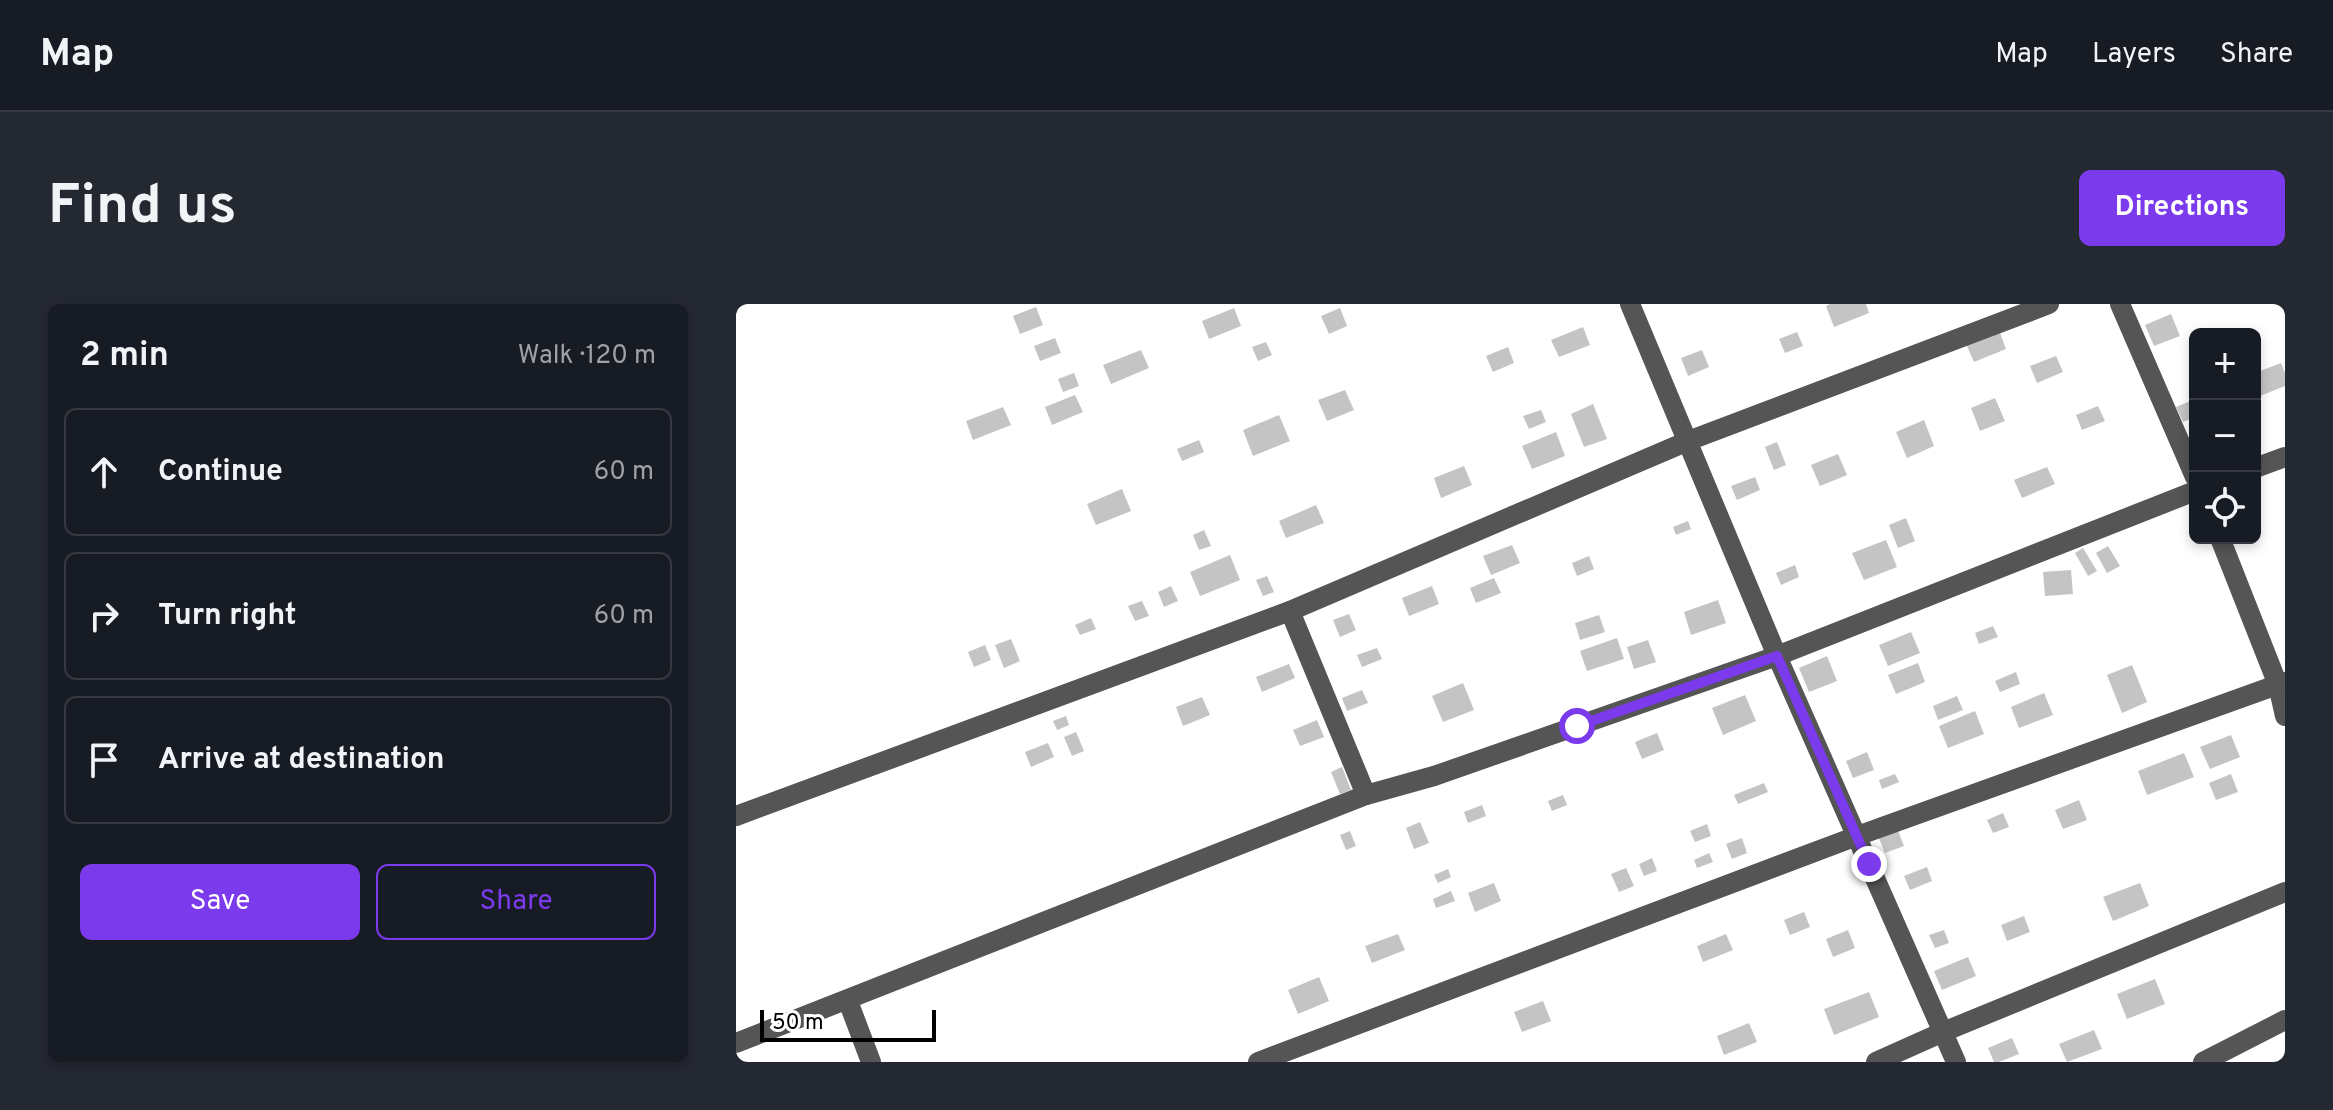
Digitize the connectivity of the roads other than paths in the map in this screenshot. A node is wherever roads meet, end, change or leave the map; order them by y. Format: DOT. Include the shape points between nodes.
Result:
graph roads {
  1 [pos="1630,304"];
  2 [pos="2049,304"];
  3 [pos="2120,304"];
  4 [pos="1688,441"];
  5 [pos="2285,457"];
  6 [pos="2261,466"];
  7 [pos="2193,472"];
  8 [pos="2189,493"];
  9 [pos="2223,544"];
  10 [pos="1290,611"];
  11 [pos="1777,656"];
  12 [pos="2281,683"];
  13 [pos="2285,716"];
  14 [pos="1366,795"];
  15 [pos="736,816"];
  16 [pos="1857,836"];
  17 [pos="2285,892"];
  18 [pos="848,1001"];
  19 [pos="2285,1020"];
  20 [pos="1943,1032"];
  21 [pos="736,1043"];
  22 [pos="871,1062"];
  23 [pos="1258,1062"];
  24 [pos="1876,1062"];
  25 [pos="1956,1062"];
  26 [pos="2203,1062"];
  1 -- 4 [label="street"];
  2 -- 4 [label="street"];
  3 -- 7 [label="street"];
  4 -- 10 [label="street"];
  4 -- 11 [label="street"];
  5 -- 6 [label="street"];
  8 -- 11 [label="street"];
  9 -- 12 [label="street"];
  10 -- 14 [label="street"];
  10 -- 15 [label="street"];
  11 -- 14 [label="street"];
  11 -- 16 [label="street"];
  12 -- 13 [label="street"];
  12 -- 16 [label="street"];
  14 -- 18 [label="street"];
  16 -- 20 [label="street"];
  16 -- 23 [label="street"];
  17 -- 20 [label="street"];
  18 -- 21 [label="street"];
  18 -- 22 [label="street"];
  19 -- 26 [label="street"];
  20 -- 24 [label="street"];
  20 -- 25 [label="street"];
}
